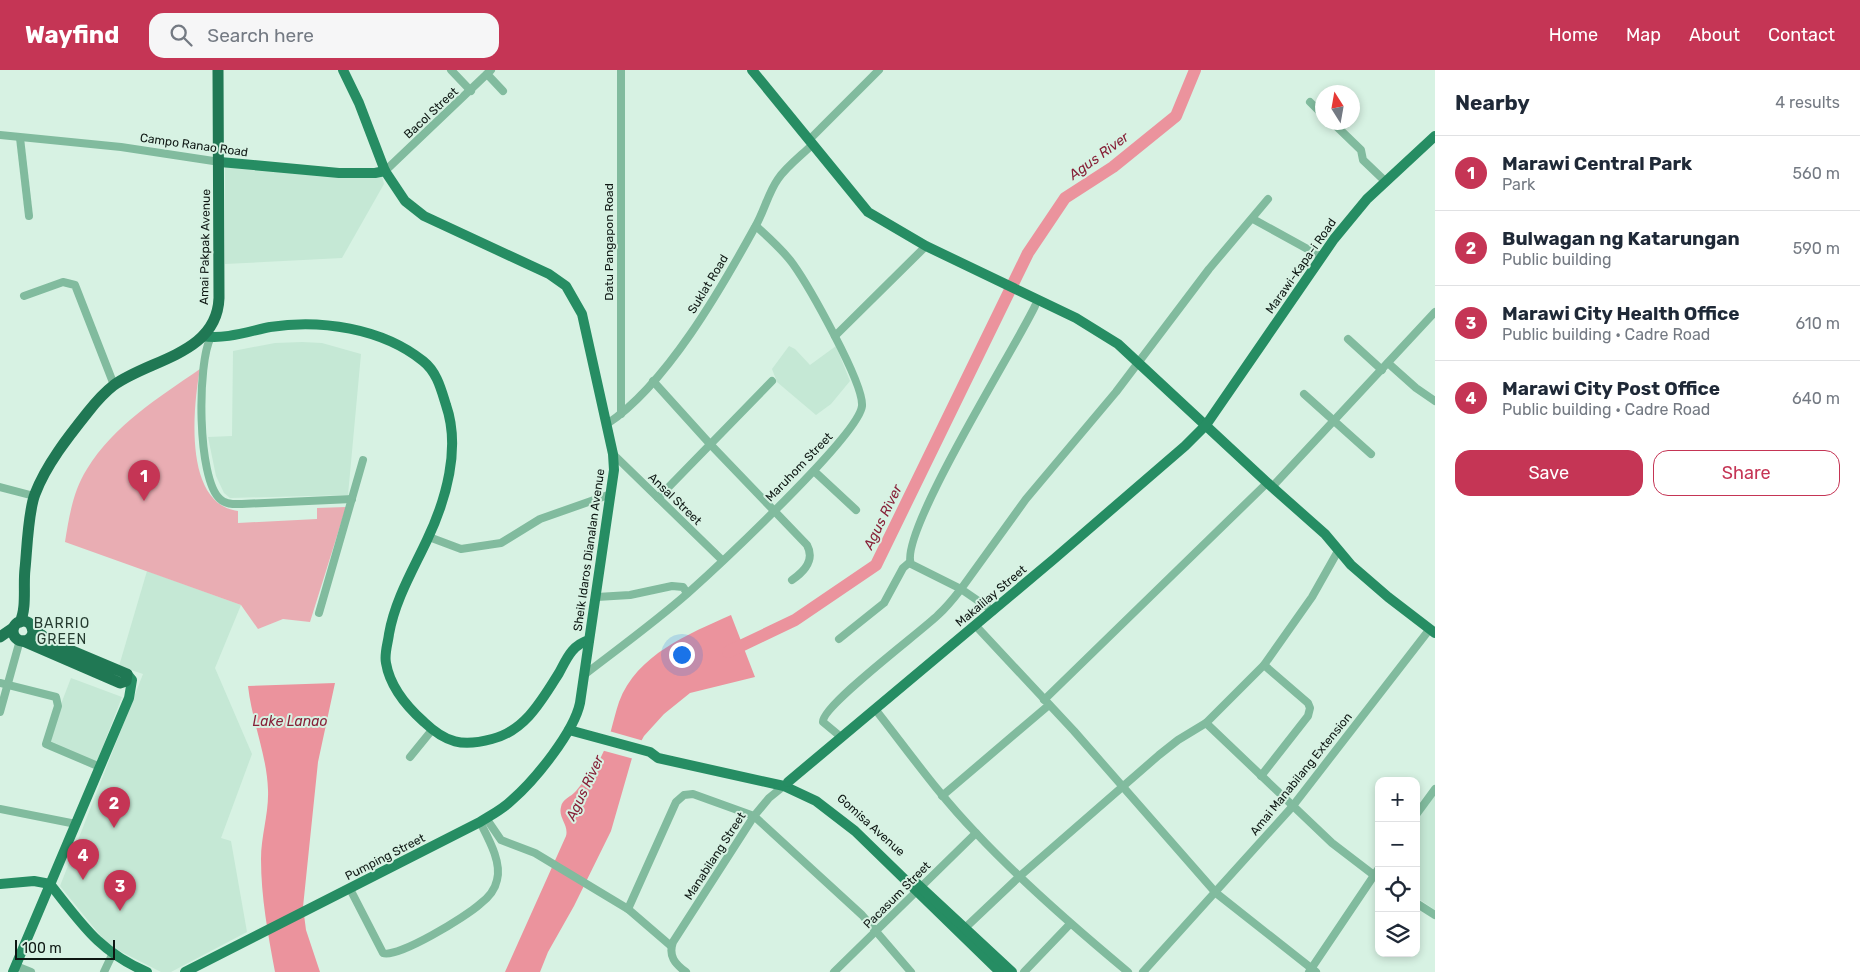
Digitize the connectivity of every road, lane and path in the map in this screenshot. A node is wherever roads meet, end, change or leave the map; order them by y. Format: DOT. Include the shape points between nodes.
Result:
graph roads {
  1 [pos="218,70"];
  2 [pos="343,70"];
  3 [pos="451,70"];
  4 [pos="752,70"];
  5 [pos="879,70"];
  6 [pos="621,71"];
  7 [pos="489,72"];
  8 [pos="471,91"];
  9 [pos="504,91"];
  10 [pos="1310,102"];
  11 [pos="1315,107"];
  12 [pos="1340,130"];
  13 [pos="0,135"];
  14 [pos="1435,136"];
  15 [pos="20,138"];
  16 [pos="811,141"];
  17 [pos="220,162"];
  18 [pos="385,170"];
  19 [pos="1386,182"];
  20 [pos="1268,200"];
  21 [pos="29,216"];
  22 [pos="1253,219"];
  23 [pos="756,226"];
  24 [pos="926,246"];
  25 [pos="1322,257"];
  26 [pos="24,296"];
  27 [pos="1034,302"];
  28 [pos="1435,312"];
  29 [pos="835,336"];
  30 [pos="207,337"];
  31 [pos="1348,339"];
  32 [pos="1137,363"];
  33 [pos="1388,363"];
  34 [pos="1382,370"];
  35 [pos="653,381"];
  36 [pos="772,381"];
  37 [pos="114,385"];
  38 [pos="1304,394"];
  39 [pos="1435,401"];
  40 [pos="621,414"];
  41 [pos="1336,421"];
  42 [pos="607,424"];
  43 [pos="1206,425"];
  44 [pos="710,444"];
  45 [pos="613,454"];
  46 [pos="1371,454"];
  47 [pos="363,460"];
  48 [pos="814,471"];
  49 [pos="1269,485"];
  50 [pos="0,487"];
  51 [pos="611,494"];
  52 [pos="34,496"];
  53 [pos="658,498"];
  54 [pos="352,499"];
  55 [pos="774,510"];
  56 [pos="856,510"];
  57 [pos="429,537"];
  58 [pos="1338,552"];
  59 [pos="722,560"];
  60 [pos="910,562"];
  61 [pos="792,580"];
  62 [pos="961,589"];
  63 [pos="688,593"];
  64 [pos="597,598"];
  65 [pos="993,611"];
  66 [pos="319,613"];
  67 [pos="975,625"];
  68 [pos="22,631"];
  69 [pos="1432,631"];
  70 [pos="0,637"];
  71 [pos="839,639"];
  72 [pos="589,640"];
  73 [pos="1264,665"];
  74 [pos="584,675"];
  75 [pos="124,679"];
  76 [pos="0,683"];
  77 [pos="8,685"];
  78 [pos="1046,703"];
  79 [pos="875,709"];
  80 [pos="0,712"];
  81 [pos="1206,723"];
  82 [pos="432,730"];
  83 [pos="569,730"];
  84 [pos="841,737"];
  85 [pos="410,757"];
  86 [pos="100,767"];
  87 [pos="1261,776"];
  88 [pos="786,784"];
  89 [pos="1123,788"];
  90 [pos="1435,789"];
  91 [pos="942,796"];
  92 [pos="1292,806"];
  93 [pos="0,809"];
  94 [pos="1420,810"];
  95 [pos="754,816"];
  96 [pos="483,820"];
  97 [pos="76,824"];
  98 [pos="976,833"];
  99 [pos="1020,876"];
  100 [pos="1375,876"];
  101 [pos="1375,878"];
  102 [pos="0,884"];
  103 [pos="50,884"];
  104 [pos="350,889"];
  105 [pos="918,890"];
  106 [pos="1216,892"];
  107 [pos="1420,906"];
  108 [pos="628,909"];
  109 [pos="1435,915"];
  110 [pos="1070,924"];
  111 [pos="965,928"];
  112 [pos="877,930"];
  113 [pos="671,948"];
  114 [pos="112,955"];
  115 [pos="14,969"];
  116 [pos="1312,971"];
  117 [pos="31,972"];
  118 [pos="104,972"];
  119 [pos="147,972"];
  120 [pos="186,972"];
  121 [pos="686,972"];
  122 [pos="834,972"];
  123 [pos="911,972"];
  124 [pos="1000,972"];
  125 [pos="1012,972"];
  126 [pos="1024,972"];
  127 [pos="1128,972"];
  128 [pos="1143,972"];
  1 -- 17 [label="highway, Amai Pakpak Avenue"];
  2 -- 18 [label="main road, Sheik Idaros Dianalan Avenue"];
  3 -- 8 [label="street"];
  4 -- 16 [label="main road"];
  5 -- 16 [label="street, Suklat Road"];
  6 -- 40 [label="street, Datu Pangapon Road"];
  7 -- 8 [label="street, Bacol Street"];
  7 -- 9 [label="street"];
  8 -- 18 [label="street, Bacol Street"];
  10 -- 11 [label="street"];
  12 -- 19 [label="street" via="1361,150 1363,160"];
  13 -- 15 [label="street, Campo Ranao Road"];
  14 -- 19 [label="main road, Marawi-Kapa-i Road"];
  15 -- 17 [label="street, Campo Ranao Road" via="121,147"];
  15 -- 21 [label="street"];
  16 -- 23 [label="street, Suklat Road" via="777,179"];
  16 -- 24 [label="main road" via="868,212"];
  17 -- 18 [label="main road, Campo Ranao Road" via="339,172 375,173"];
  17 -- 30 [label="highway, Amai Pakpak Avenue" via="219,305"];
  18 -- 42 [label="main road, Sheik Idaros Dianalan Avenue" via="405,201 424,216 550,274 566,286 582,314"];
  19 -- 25 [label="main road, Marawi-Kapa-i Road" via="1350,219"];
  20 -- 22 [label="street"];
  22 -- 25 [label="street"];
  22 -- 32 [label="street" via="1209,269"];
  23 -- 29 [label="street, Maruhom Street" via="792,262"];
  23 -- 35 [label="street, Suklat Road" via="696,326"];
  24 -- 27 [label="main road"];
  24 -- 29 [label="street"];
  25 -- 43 [label="main road, Marawi-Kapa-i Road"];
  26 -- 37 [label="street" via="63,282 75,285"];
  27 -- 32 [label="main road" via="1092,326 1118,344"];
  27 -- 60 [label="street" via="927,506 911,543"];
  28 -- 33 [label="street"];
  29 -- 48 [label="street, Maruhom Street" via="858,387 862,404 845,436"];
  30 -- 37 [label="highway, Amai Pakpak Avenue"];
  30 -- 54 [label="street" via="201,443 206,469 218,498 227,503 242,504"];
  30 -- 57 [label="main road" via="288,324 334,326 378,337 424,362 438,379 449,414 452,446 444,496"];
  31 -- 34 [label="street"];
  32 -- 43 [label="main road"];
  32 -- 62 [label="street" via="1026,499"];
  33 -- 34 [label="street"];
  33 -- 39 [label="street"];
  34 -- 41 [label="street"];
  35 -- 40 [label="street, Suklat Road"];
  35 -- 44 [label="street"];
  36 -- 44 [label="street"];
  37 -- 52 [label="highway, Amai Pakpak Avenue" via="87,413 49,465"];
  38 -- 41 [label="street"];
  40 -- 42 [label="street, Suklat Road"];
  41 -- 46 [label="street"];
  41 -- 49 [label="street"];
  42 -- 45 [label="main road, Sheik Idaros Dianalan Avenue"];
  43 -- 49 [label="main road"];
  43 -- 65 [label="main road, Makalilay Street"];
  44 -- 53 [label="street"];
  44 -- 55 [label="street"];
  45 -- 51 [label="main road, Sheik Idaros Dianalan Avenue"];
  45 -- 53 [label="street, Ansal Street"];
  47 -- 54 [label="street"];
  48 -- 55 [label="street, Maruhom Street"];
  48 -- 56 [label="street"];
  49 -- 58 [label="main road" via="1325,534"];
  49 -- 78 [label="street"];
  50 -- 52 [label="street"];
  51 -- 57 [label="street" via="540,519 501,543 461,550"];
  51 -- 64 [label="main road, Sheik Idaros Dianalan Avenue"];
  52 -- 68 [label="highway, Amai Pakpak Avenue"];
  53 -- 59 [label="street, Ansal Street"];
  54 -- 66 [label="street"];
  55 -- 59 [label="street, Maruhom Street"];
  55 -- 61 [label="street" via="811,551 809,563"];
  57 -- 82 [label="main road" via="396,608 385,660 397,692"];
  58 -- 69 [label="main road"];
  58 -- 73 [label="street" via="1312,597"];
  59 -- 63 [label="street, Maruhom Street"];
  60 -- 62 [label="street"];
  60 -- 71 [label="street" via="903,568 884,603"];
  62 -- 65 [label="street"];
  62 -- 84 [label="street" via="938,616 823,716 823,722"];
  63 -- 64 [label="street" via="683,587 672,586"];
  63 -- 74 [label="street, Maruhom Street"];
  64 -- 72 [label="main road, Sheik Idaros Dianalan Avenue"];
  65 -- 67 [label="main road, Makalilay Street"];
  67 -- 78 [label="street"];
  67 -- 79 [label="main road, Makalilay Street"];
  68 -- 70 [label="highway"];
  68 -- 75 [label="highway"];
  68 -- 77 [label="street"];
  69 -- 92 [label="street, Amai Manabilang Extension"];
  72 -- 74 [label="main road, Sheik Idaros Dianalan Avenue"];
  72 -- 82 [label="main road" via="574,647 526,720 510,733 468,743 444,740"];
  73 -- 81 [label="street"];
  73 -- 87 [label="street" via="1310,708 1308,716"];
  74 -- 83 [label="main road, Sheik Idaros Dianalan Avenue" via="578,713"];
  75 -- 86 [label="main road" via="129,698"];
  76 -- 77 [label="street"];
  77 -- 80 [label="street"];
  77 -- 86 [label="street" via="56,697 58,706 46,744"];
  78 -- 89 [label="street"];
  78 -- 91 [label="street"];
  79 -- 84 [label="main road, Makalilay Street"];
  79 -- 91 [label="street"];
  81 -- 87 [label="street"];
  81 -- 89 [label="street" via="1178,740"];
  82 -- 85 [label="street"];
  83 -- 88 [label="main road, Gomisa Avenue" via="647,752 659,752"];
  83 -- 96 [label="main road, Pumping Street" via="520,793"];
  84 -- 88 [label="main road, Makalilay Street"];
  86 -- 97 [label="main road"];
  87 -- 92 [label="street"];
  88 -- 95 [label="street, Manabilang Street"];
  88 -- 105 [label="main road, Gomisa Avenue" via="818,796 838,810"];
  89 -- 99 [label="street"];
  89 -- 106 [label="street"];
  90 -- 94 [label="street"];
  91 -- 98 [label="street"];
  92 -- 100 [label="street" via="1332,844"];
  92 -- 106 [label="street, Amai Manabilang Extension"];
  93 -- 97 [label="street"];
  95 -- 108 [label="street" via="702,796 681,796"];
  95 -- 112 [label="street"];
  95 -- 113 [label="street, Manabilang Street"];
  96 -- 104 [label="main road, Pumping Street"];
  96 -- 104 [label="street" via="498,870 494,890 480,905 404,950 394,954 383,952"];
  96 -- 108 [label="street" via="501,840 535,853"];
  97 -- 103 [label="main road"];
  98 -- 99 [label="street"];
  98 -- 105 [label="street, Pacasum Street"];
  99 -- 110 [label="street"];
  99 -- 111 [label="street"];
  101 -- 116 [label="street"];
  102 -- 103 [label="main road"];
  103 -- 114 [label="main road" via="87,932"];
  103 -- 115 [label="main road"];
  104 -- 120 [label="main road, Pumping Street"];
  105 -- 111 [label="main road, Gomisa Avenue"];
  105 -- 112 [label="street, Pacasum Street"];
  105 -- 124 [label="main road, Gomisa Avenue"];
  106 -- 116 [label="street"];
  106 -- 128 [label="street, Amai Manabilang Extension"];
  107 -- 109 [label="street"];
  108 -- 113 [label="street"];
  110 -- 126 [label="street"];
  110 -- 127 [label="street"];
  111 -- 125 [label="main road, Gomisa Avenue"];
  112 -- 122 [label="street, Pacasum Street"];
  112 -- 123 [label="street"];
  113 -- 121 [label="street" via="676,962"];
  114 -- 118 [label="street"];
  114 -- 119 [label="main road"];
  115 -- 117 [label="street"];
}
